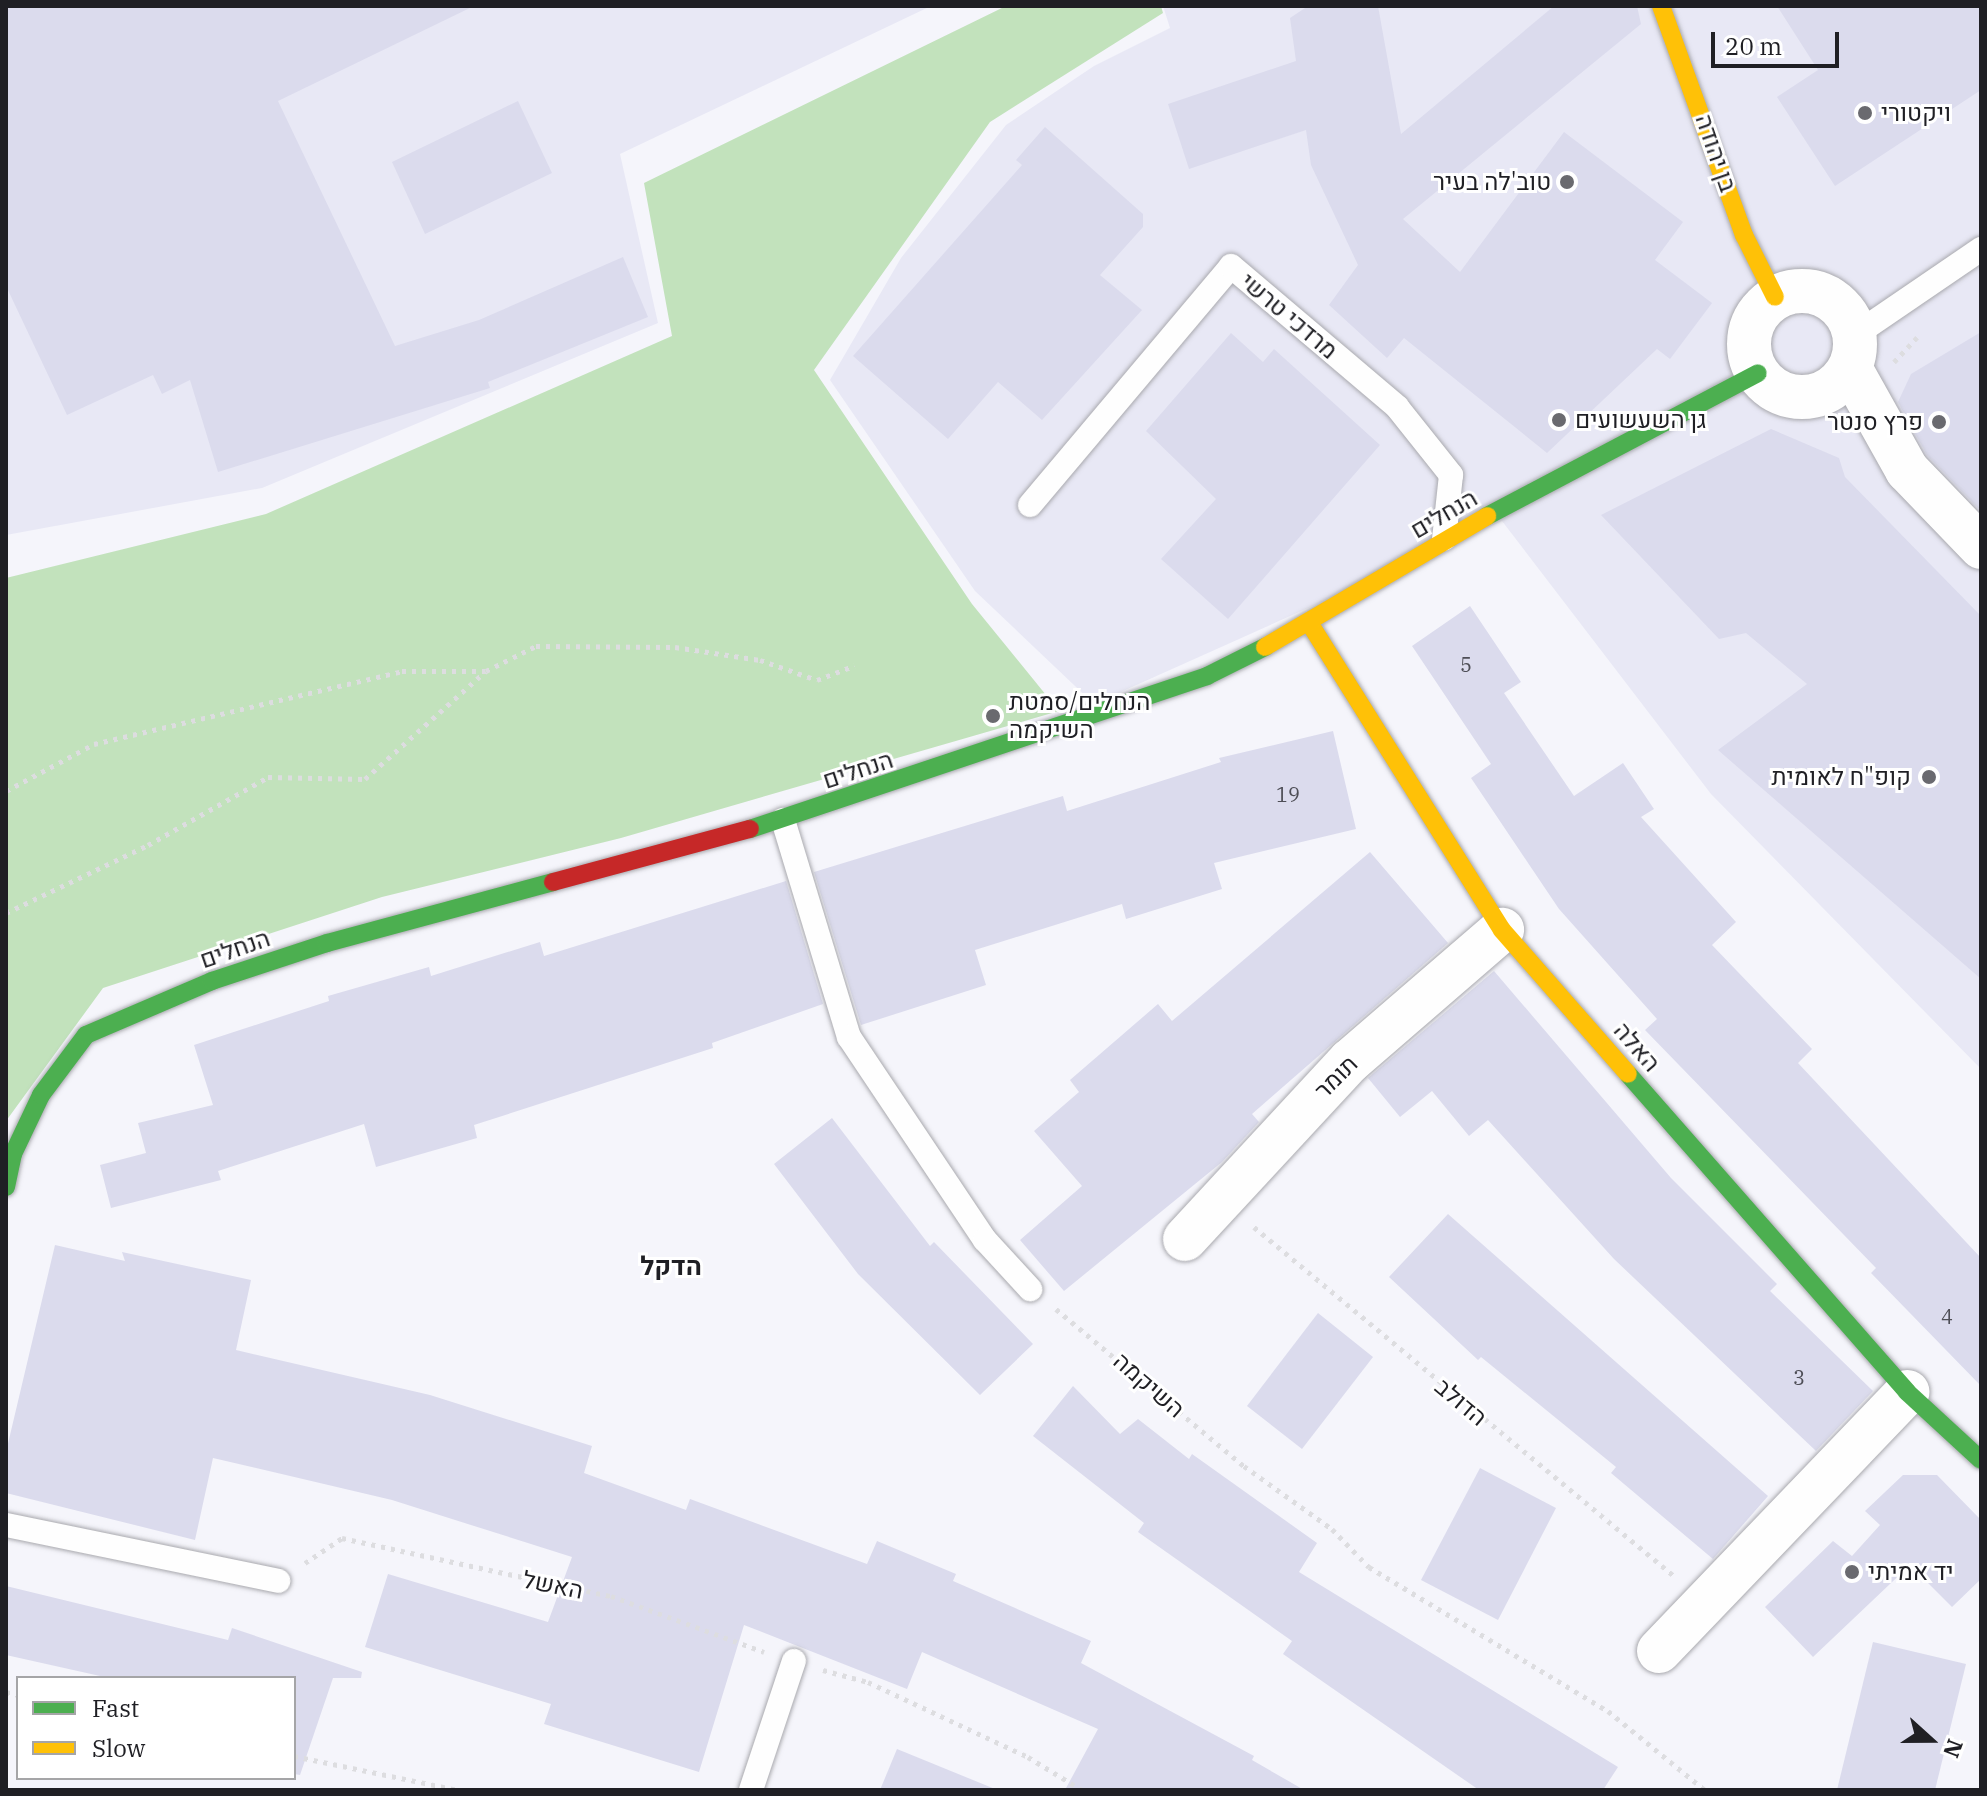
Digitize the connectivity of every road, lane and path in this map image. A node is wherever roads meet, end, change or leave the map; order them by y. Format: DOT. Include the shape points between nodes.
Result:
graph roads {
  1 [pos="1661,6"];
  2 [pos="1981,249"];
  3 [pos="1775,297"];
  4 [pos="1925,328"];
  5 [pos="1856,366"];
  6 [pos="1758,373"];
  7 [pos="1030,505"];
  8 [pos="1444,539"];
  9 [pos="1981,547"];
  10 [pos="1310,624"];
  11 [pos="854,666"];
  12 [pos="486,671"];
  13 [pos="6,791"];
  14 [pos="783,820"];
  15 [pos="6,913"];
  16 [pos="1502,930"];
  17 [pos="6,1187"];
  18 [pos="1220,1199"];
  19 [pos="1185,1239"];
  20 [pos="1030,1289"];
  21 [pos="1907,1392"];
  22 [pos="1981,1460"];
  23 [pos="6,1525"];
  24 [pos="278,1581"];
  25 [pos="1706,1602"];
  26 [pos="1659,1651"];
  27 [pos="794,1661"];
  28 [pos="296,1756"];
  29 [pos="458,1790"];
  30 [pos="751,1790"];
  31 [pos="1082,1790"];
  32 [pos="1705,1790"];
  1 -- 3 [label="street, בן יהודה" via="1744,235"];
  2 -- 5 [label="lane"];
  3 -- 5 [label="street" via="1793,291 1826,295 1840,305"];
  3 -- 6 [label="street" via="1751,331 1751,358"];
  4 -- 5 [label="path"];
  5 -- 6 [label="street" via="1839,383 1806,397 1779,391"];
  5 -- 9 [label="street" via="1907,470"];
  6 -- 8 [label="street, הנחלים"];
  7 -- 8 [label="lane, מרדכי טרשי" via="1231,266 1397,407 1451,475"];
  8 -- 10 [label="street, הנחלים"];
  10 -- 14 [label="street, הנחלים" via="1207,676"];
  10 -- 16 [label="street, האלה"];
  11 -- 12 [label="path" via="817,680 760,660 675,647 536,646"];
  12 -- 13 [label="path" via="402,671 94,744"];
  12 -- 15 [label="path" via="365,779 268,777 148,845"];
  14 -- 17 [label="street, הנחלים" via="327,943 212,981 86,1035 41,1095 13,1154"];
  14 -- 20 [label="lane" via="849,1037 985,1240"];
  16 -- 18 [label="street, תומר" via="1350,1061"];
  16 -- 21 [label="street, האלה"];
  18 -- 19 [label="street, תומר"];
  18 -- 25 [label="path, הדולב"];
  20 -- 32 [label="path, השיקמה" via="1244,1466 1332,1529 1369,1567 1608,1711"];
  21 -- 22 [label="street, האלה"];
  21 -- 25 [label="street"];
  23 -- 24 [label="lane"];
  24 -- 27 [label="path, האשל" via="342,1538 611,1596"];
  25 -- 26 [label="street"];
  27 -- 30 [label="lane"];
  27 -- 31 [label="path, האשל" via="868,1682 1028,1757"];
  28 -- 29 [label="path"];
}
